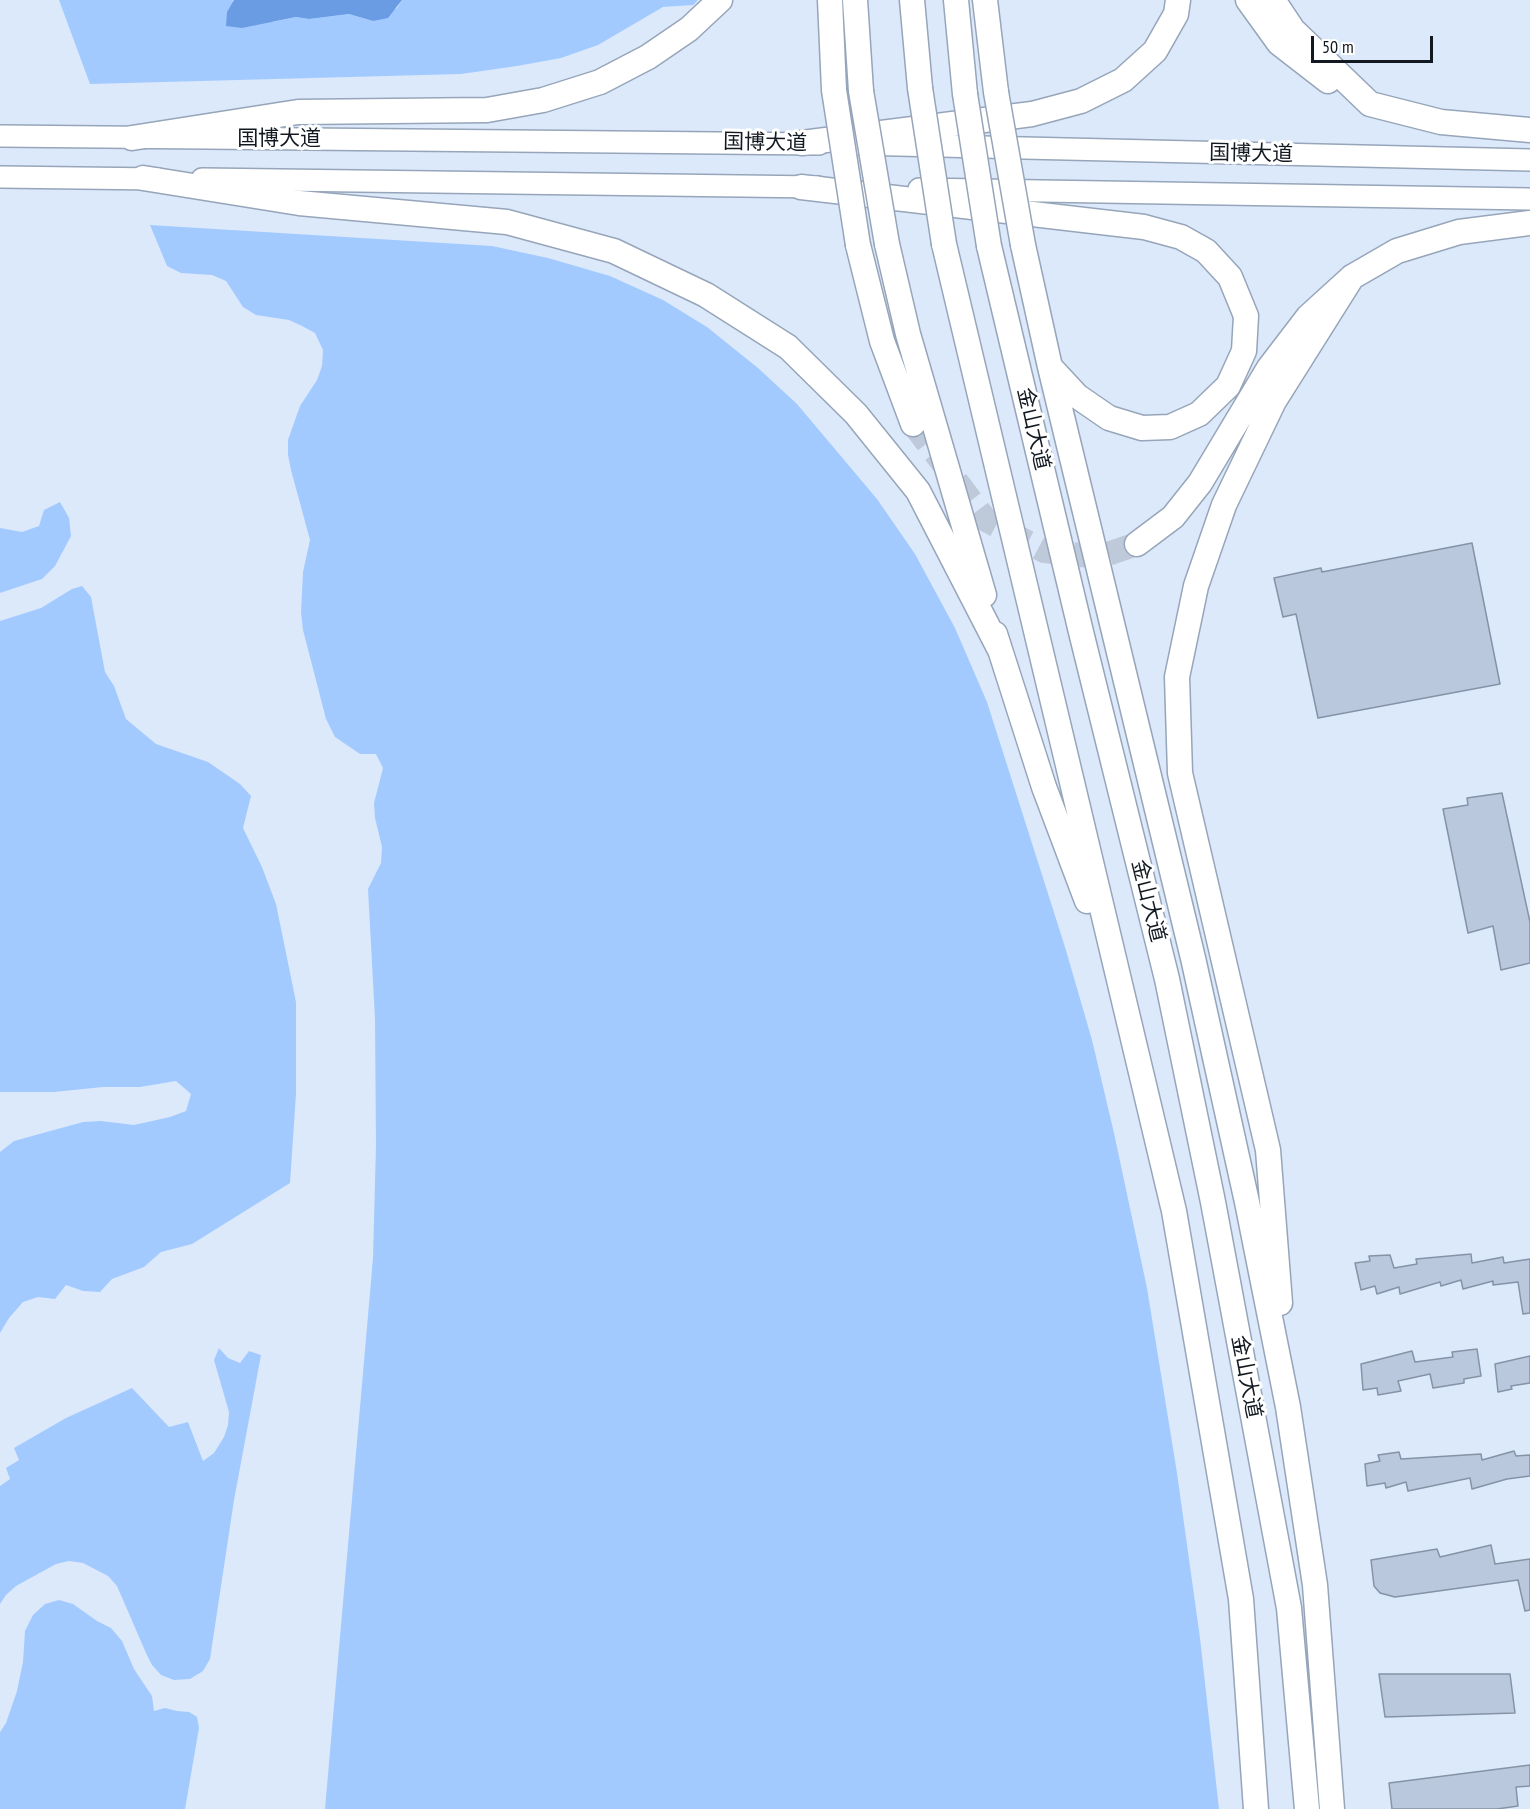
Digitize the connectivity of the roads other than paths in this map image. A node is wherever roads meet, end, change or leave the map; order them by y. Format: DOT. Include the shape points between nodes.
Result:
graph roads {
  1 [pos="720,0"];
  2 [pos="830,0"];
  3 [pos="855,0"];
  4 [pos="912,0"];
  5 [pos="956,0"];
  6 [pos="985,0"];
  7 [pos="1178,0"];
  8 [pos="1248,0"];
  9 [pos="1273,0"];
  10 [pos="1370,104"];
  11 [pos="1530,130"];
  12 [pos="0,136"];
  13 [pos="132,138"];
  14 [pos="802,143"];
  15 [pos="1530,160"];
  16 [pos="0,177"];
  17 [pos="143,178"];
  18 [pos="801,187"];
  19 [pos="1530,199"];
  20 [pos="1530,223"];
  21 [pos="1352,277"];
  22 [pos="1050,367"];
  23 [pos="913,424"];
  24 [pos="1137,544"];
  25 [pos="1000,650"];
  26 [pos="1121,990"];
  27 [pos="1288,1407"];
  28 [pos="1256,1809"];
  29 [pos="1307,1809"];
  30 [pos="1332,1809"];
  1 -- 13 [label="highway" via="689,29 648,57 600,82 543,100 487,110 298,112"];
  2 -- 23 [label="highway, bridge" via="834,90 858,245 882,341"];
  3 -- 25 [label="highway, bridge" via="861,91 886,244 908,334"];
  4 -- 26 [label="highway, 金山大道, bridge" via="920,88 944,244"];
  5 -- 29 [label="highway, 金山大道, bridge" via="965,94 989,246 1167,979 1213,1202 1289,1608"];
  6 -- 22 [label="highway, bridge" via="996,92 1023,245"];
  7 -- 14 [label="highway" via="1176,14 1155,51 1123,80 1081,101 1032,114"];
  8 -- 10 [label="highway" via="1279,43 1320,77"];
  9 -- 10 [label="highway" via="1293,30"];
  10 -- 11 [label="highway" via="1441,122"];
  12 -- 13 [label="main road, 国博大道"];
  13 -- 14 [label="main road, 国博大道"];
  14 -- 15 [label="main road, 国博大道"];
  16 -- 17 [label="main road, 国博大道"];
  17 -- 18 [label="main road, 国博大道"];
  17 -- 25 [label="highway" via="299,203 507,222 614,251 706,295 788,347 856,414 918,491"];
  18 -- 19 [label="main road, 国博大道"];
  18 -- 22 [label="highway" via="1144,227 1181,237 1206,251 1230,277 1246,316 1244,351 1228,386 1198,414 1170,427 1142,429 1109,418 1077,396"];
  20 -- 21 [label="highway" via="1459,232 1397,251"];
  21 -- 24 [label="highway" via="1308,317 1269,368 1200,483 1173,517"];
  21 -- 27 [label="highway" via="1274,401 1224,505 1196,586 1177,677 1180,773 1268,1150"];
  22 -- 27 [label="highway" via="1193,958"];
  25 -- 26 [label="highway" via="1044,787"];
  26 -- 28 [label="highway, 金山大道" via="1174,1211 1241,1599"];
  27 -- 30 [label="highway" via="1315,1585"];
}
